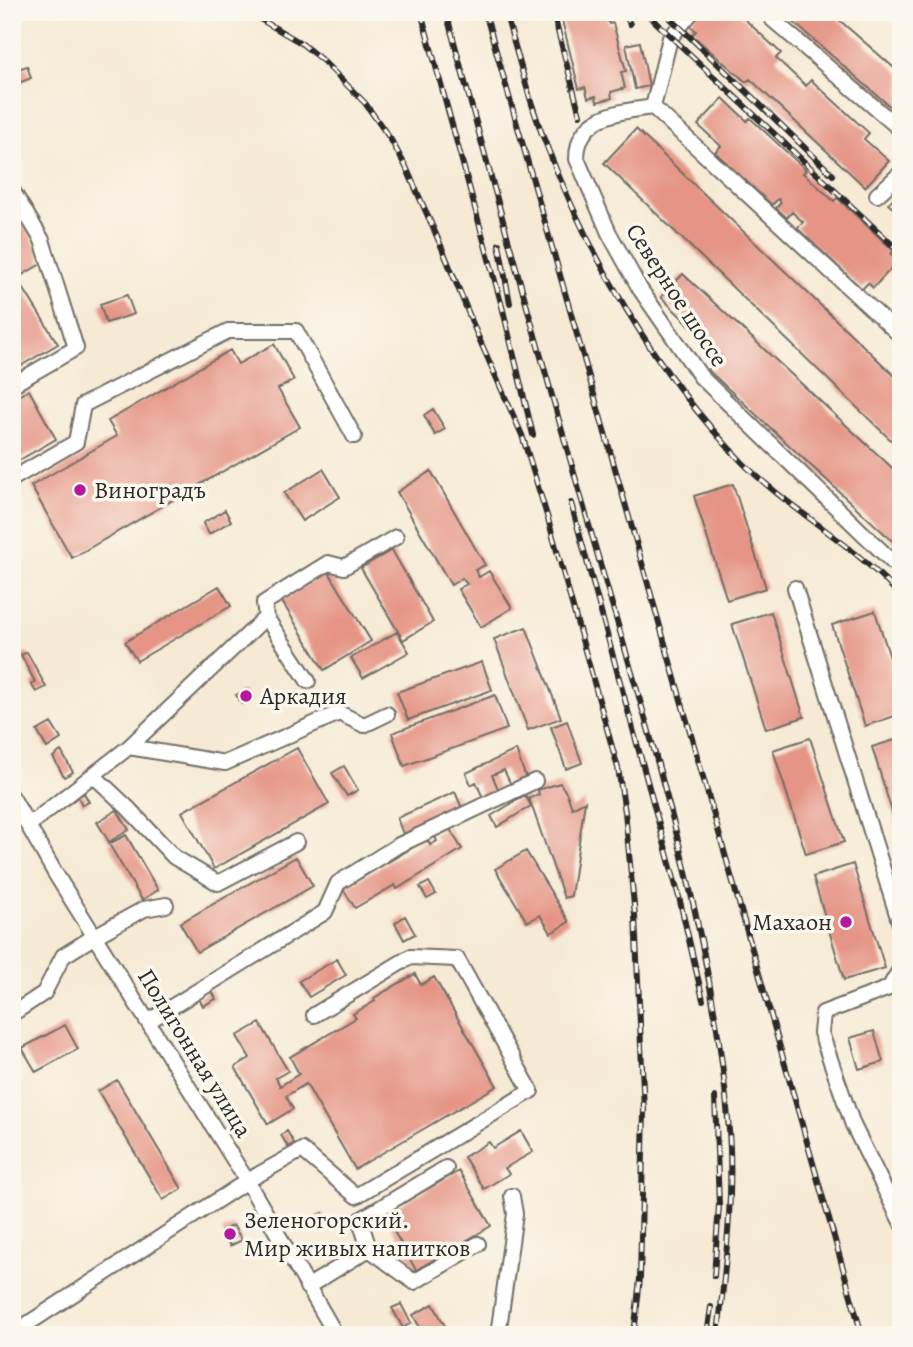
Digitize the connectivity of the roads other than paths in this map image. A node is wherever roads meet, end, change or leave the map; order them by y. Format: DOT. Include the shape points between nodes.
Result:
graph roads {
  1 [pos="692,12"];
  2 [pos="769,12"];
  3 [pos="653,107"];
  4 [pos="901,130"];
  5 [pos="901,173"];
  6 [pos="12,190"];
  7 [pos="877,195"];
  8 [pos="901,337"];
  9 [pos="12,385"];
  10 [pos="354,436"];
  11 [pos="12,479"];
  12 [pos="396,537"];
  13 [pos="901,570"];
  14 [pos="795,588"];
  15 [pos="266,617"];
  16 [pos="308,681"];
  17 [pos="387,714"];
  18 [pos="129,747"];
  19 [pos="93,775"];
  20 [pos="536,781"];
  21 [pos="12,797"];
  22 [pos="29,825"];
  23 [pos="296,842"];
  24 [pos="166,905"];
  25 [pos="901,927"];
  26 [pos="95,936"];
  27 [pos="901,968"];
  28 [pos="12,1014"];
  29 [pos="314,1015"];
  30 [pos="149,1021"];
  31 [pos="446,1168"];
  32 [pos="247,1181"];
  33 [pos="512,1196"];
  34 [pos="901,1222"];
  35 [pos="478,1244"];
  36 [pos="369,1249"];
  37 [pos="307,1287"];
  38 [pos="12,1335"];
  39 [pos="336,1335"];
  40 [pos="498,1335"];
  1 -- 3 [label="lane" via="670,37"];
  2 -- 4 [label="lane"];
  3 -- 8 [label="lane"];
  3 -- 13 [label="lane, Северное шоссе" via="594,121 577,146 577,159 609,233 640,289 701,377"];
  5 -- 7 [label="lane"];
  6 -- 9 [label="lane" via="42,240 76,348"];
  10 -- 11 [label="lane" via="296,331 228,331 83,405 76,442"];
  12 -- 15 [label="lane" via="344,567 328,564 264,603"];
  14 -- 25 [label="lane"];
  15 -- 16 [label="lane"];
  15 -- 18 [label="lane"];
  17 -- 18 [label="lane" via="364,725 339,713 225,763"];
  18 -- 19 [label="lane"];
  19 -- 22 [label="lane"];
  19 -- 23 [label="lane" via="174,857 218,883"];
  20 -- 30 [label="lane" via="385,853 338,883 325,912"];
  21 -- 22 [label="lane, Полигонная улица"];
  22 -- 26 [label="lane, Полигонная улица"];
  24 -- 26 [label="lane" via="144,909"];
  26 -- 28 [label="lane" via="63,956 44,993"];
  26 -- 30 [label="lane, Полигонная улица"];
  27 -- 34 [label="lane" via="889,988 823,1013 821,1033 853,1125"];
  29 -- 32 [label="lane" via="410,957 457,959 531,1091 356,1196 302,1150"];
  30 -- 32 [label="lane, Полигонная улица"];
  31 -- 36 [label="lane" via="360,1220"];
  32 -- 37 [label="lane, Полигонная улица"];
  32 -- 38 [label="lane"];
  33 -- 40 [label="lane" via="515,1213"];
  35 -- 36 [label="lane" via="414,1282"];
  36 -- 37 [label="lane"];
  37 -- 39 [label="lane, Полигонная улица"];
}
